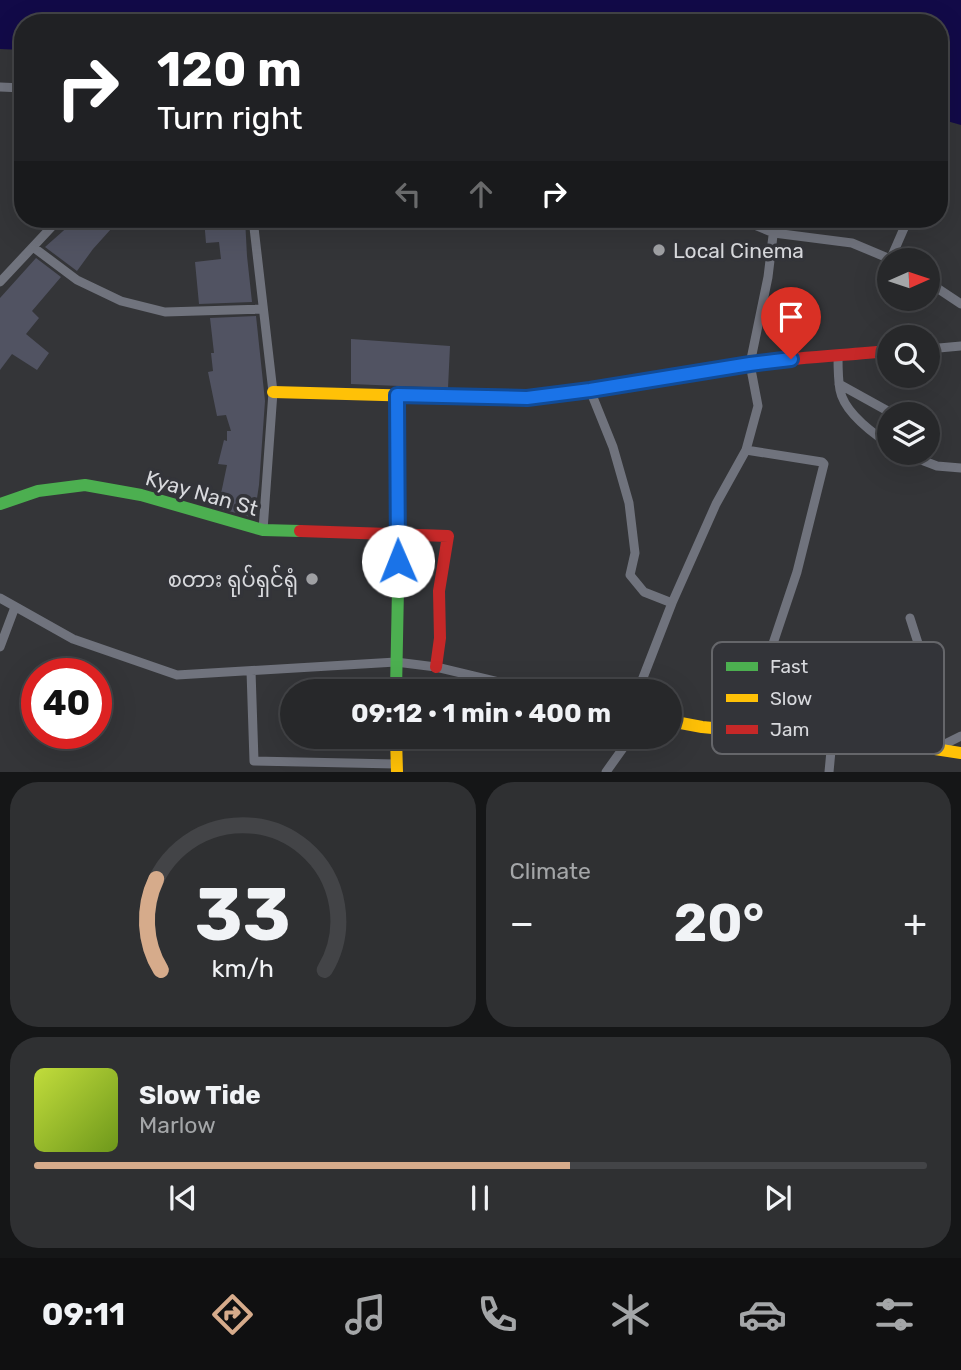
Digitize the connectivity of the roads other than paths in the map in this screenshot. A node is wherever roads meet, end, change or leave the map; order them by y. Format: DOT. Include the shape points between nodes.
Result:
graph roads {
  1 [pos="51,228"];
  2 [pos="254,228"];
  3 [pos="762,228"];
  4 [pos="774,228"];
  5 [pos="905,228"];
  6 [pos="774,233"];
  7 [pos="33,247"];
  8 [pos="897,248"];
  9 [pos="877,253"];
  10 [pos="0,282"];
  11 [pos="940,290"];
  12 [pos="961,304"];
  13 [pos="263,309"];
  14 [pos="961,346"];
  15 [pos="940,348"];
  16 [pos="877,352"];
  17 [pos="838,356"];
  18 [pos="750,364"];
  19 [pos="839,384"];
  20 [pos="590,390"];
  21 [pos="273,393"];
  22 [pos="397,395"];
  23 [pos="877,405"];
  24 [pos="877,435"];
  25 [pos="746,450"];
  26 [pos="934,465"];
  27 [pos="961,468"];
  28 [pos="0,503"];
  29 [pos="263,530"];
  30 [pos="397,534"];
  31 [pos="0,598"];
  32 [pos="672,603"];
  33 [pos="15,607"];
  34 [pos="910,618"];
  35 [pos="774,642"];
  36 [pos="918,642"];
  37 [pos="0,647"];
  38 [pos="396,662"];
  39 [pos="436,667"];
  40 [pos="251,671"];
  41 [pos="396,679"];
  42 [pos="486,679"];
  43 [pos="642,679"];
  44 [pos="682,723"];
  45 [pos="712,728"];
  46 [pos="961,736"];
  47 [pos="944,744"];
  48 [pos="396,749"];
  49 [pos="622,749"];
  50 [pos="830,754"];
  51 [pos="396,768"];
  52 [pos="606,772"];
  53 [pos="828,772"];
  1 -- 7 [label="street"];
  2 -- 13 [label="street"];
  3 -- 6 [label="street"];
  4 -- 6 [label="street"];
  5 -- 8 [label="street"];
  6 -- 9 [label="street" via="852,243"];
  6 -- 18 [label="street"];
  7 -- 10 [label="street"];
  7 -- 13 [label="street" via="77,280 121,301 166,312"];
  11 -- 12 [label="street"];
  13 -- 21 [label="street"];
  14 -- 15 [label="street"];
  16 -- 17 [label="street"];
  17 -- 18 [label="street"];
  17 -- 19 [label="street"];
  18 -- 20 [label="street"];
  18 -- 25 [label="street" via="758,406"];
  19 -- 23 [label="street"];
  19 -- 24 [label="street" via="842,397 862,424"];
  20 -- 22 [label="street" via="527,398"];
  20 -- 32 [label="street" via="629,503 635,553 630,575 644,592"];
  21 -- 22 [label="street"];
  21 -- 29 [label="street"];
  22 -- 30 [label="street"];
  25 -- 32 [label="street"];
  25 -- 35 [label="street" via="824,464"];
  26 -- 27 [label="street"];
  28 -- 29 [label="street, Kyay Nan St" via="38,491 85,485 141,495"];
  29 -- 30 [label="street, Kyay Nan St"];
  30 -- 38 [label="street"];
  30 -- 39 [label="street, Kyay Nan St" via="448,536 439,591"];
  31 -- 33 [label="street"];
  32 -- 43 [label="street"];
  33 -- 37 [label="street"];
  33 -- 40 [label="street" via="73,639 177,675"];
  34 -- 36 [label="street"];
  38 -- 39 [label="street"];
  38 -- 40 [label="street"];
  38 -- 41 [label="street"];
  39 -- 42 [label="street"];
  40 -- 51 [label="street" via="254,761"];
  44 -- 45 [label="street"];
  46 -- 47 [label="street"];
  48 -- 51 [label="street"];
  49 -- 52 [label="street"];
  50 -- 53 [label="street"];
}
